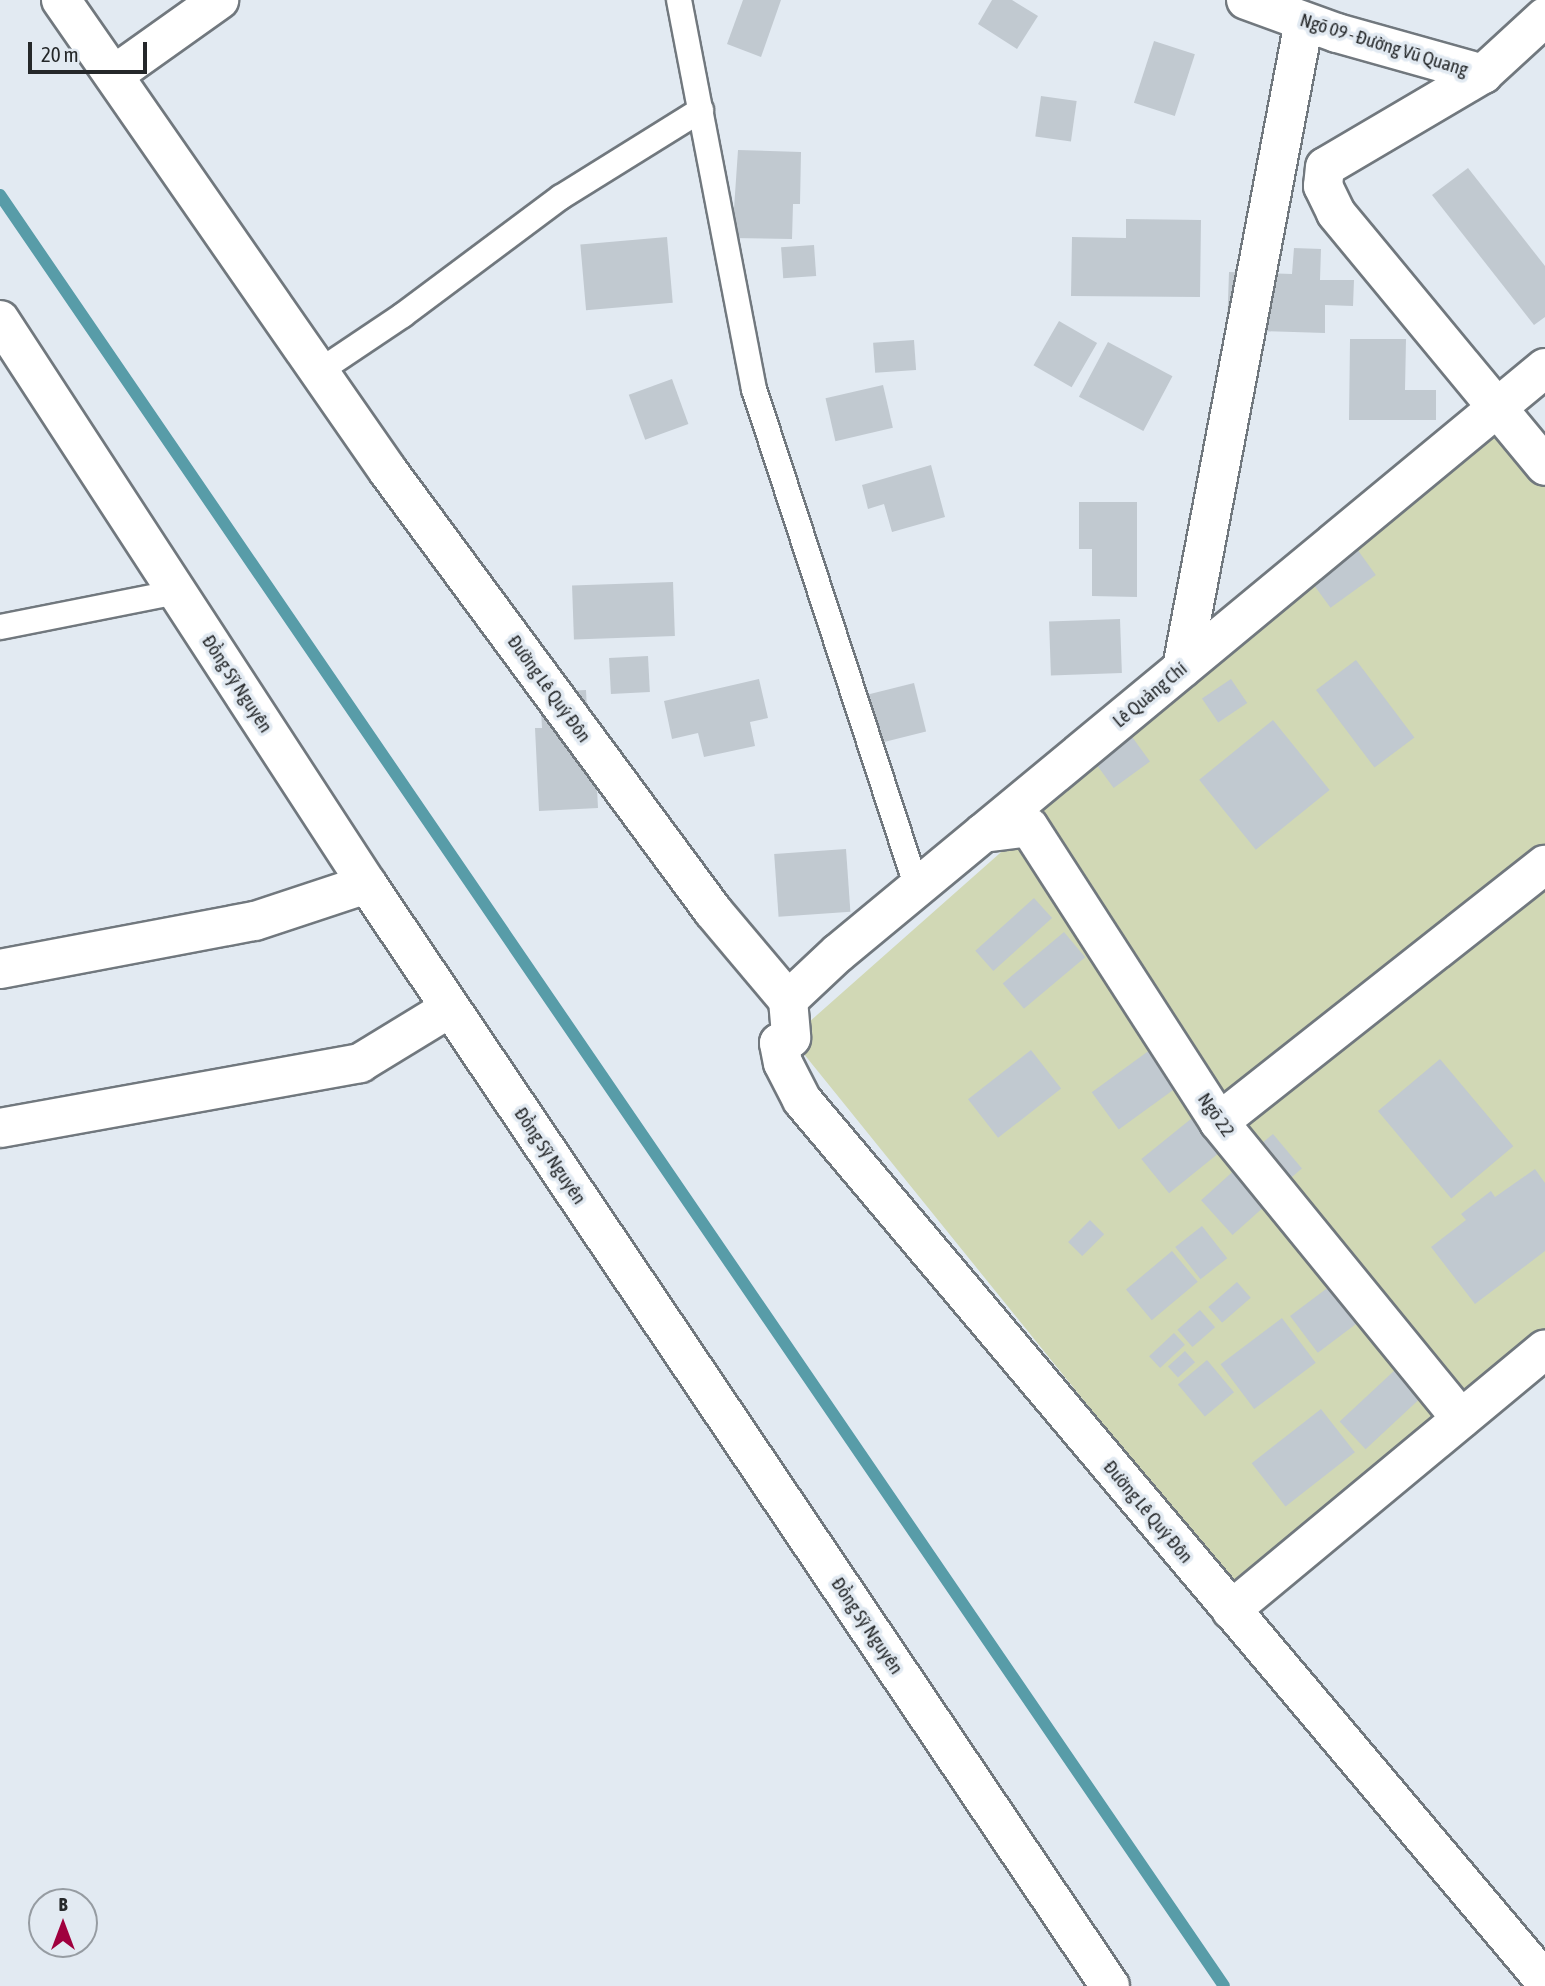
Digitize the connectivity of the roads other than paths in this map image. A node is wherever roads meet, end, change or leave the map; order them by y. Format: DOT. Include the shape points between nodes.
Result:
graph roads {
  1 [pos="61,0"];
  2 [pos="219,0"];
  3 [pos="679,0"];
  4 [pos="1247,0"];
  5 [pos="1545,17"];
  6 [pos="1304,22"];
  7 [pos="115,74"];
  8 [pos="1483,74"];
  9 [pos="701,110"];
  10 [pos="0,320"];
  11 [pos="1545,368"];
  12 [pos="318,372"];
  13 [pos="1497,407"];
  14 [pos="1545,466"];
  15 [pos="177,592"];
  16 [pos="0,627"];
  17 [pos="1182,668"];
  18 [pos="983,833"];
  19 [pos="1545,865"];
  20 [pos="367,884"];
  21 [pos="917,888"];
  22 [pos="0,968"];
  23 [pos="788,1000"];
  24 [pos="450,1008"];
  25 [pos="1219,1122"];
  26 [pos="0,1128"];
  27 [pos="1545,1349"];
  28 [pos="1461,1419"];
  29 [pos="1231,1610"];
  30 [pos="1545,1980"];
  31 [pos="1110,1986"];
  1 -- 7 [label="street, Đường Lê Quý Đôn"];
  2 -- 7 [label="street"];
  3 -- 9 [label="lane"];
  4 -- 6 [label="street, Ngõ 09 - Đường Vũ Quang"];
  5 -- 8 [label="street"];
  6 -- 8 [label="street, Ngõ 09 - Đường Vũ Quang"];
  6 -- 17 [label="street"];
  7 -- 12 [label="street, Đường Lê Quý Đôn"];
  8 -- 13 [label="street" via="1325,167 1323,186 1336,213"];
  9 -- 12 [label="lane" via="561,197"];
  9 -- 21 [label="lane" via="754,389"];
  10 -- 15 [label="street, Đồng Sỹ Nguyên"];
  11 -- 13 [label="street, Lê Quảng Chí"];
  12 -- 23 [label="street, Đường Lê Quý Đôn" via="658,837"];
  13 -- 14 [label="street"];
  13 -- 17 [label="street, Lê Quảng Chí"];
  15 -- 16 [label="lane"];
  15 -- 20 [label="street, Đồng Sỹ Nguyên"];
  17 -- 18 [label="street, Lê Quảng Chí"];
  18 -- 21 [label="street, Lê Quảng Chí"];
  18 -- 25 [label="street, Ngõ 22" via="1029,827"];
  19 -- 25 [label="street"];
  20 -- 22 [label="street" via="255,920"];
  20 -- 24 [label="street, Đồng Sỹ Nguyên"];
  21 -- 23 [label="street, Lê Quảng Chí"];
  23 -- 29 [label="street, Đường Lê Quý Đôn" via="792,1038 779,1043 783,1063 802,1100"];
  24 -- 26 [label="street" via="360,1063"];
  24 -- 31 [label="street, Đồng Sỹ Nguyên"];
  25 -- 28 [label="street, Ngõ 22"];
  27 -- 28 [label="street"];
  28 -- 29 [label="street"];
  29 -- 30 [label="street, Đường Lê Quý Đôn"];
}
